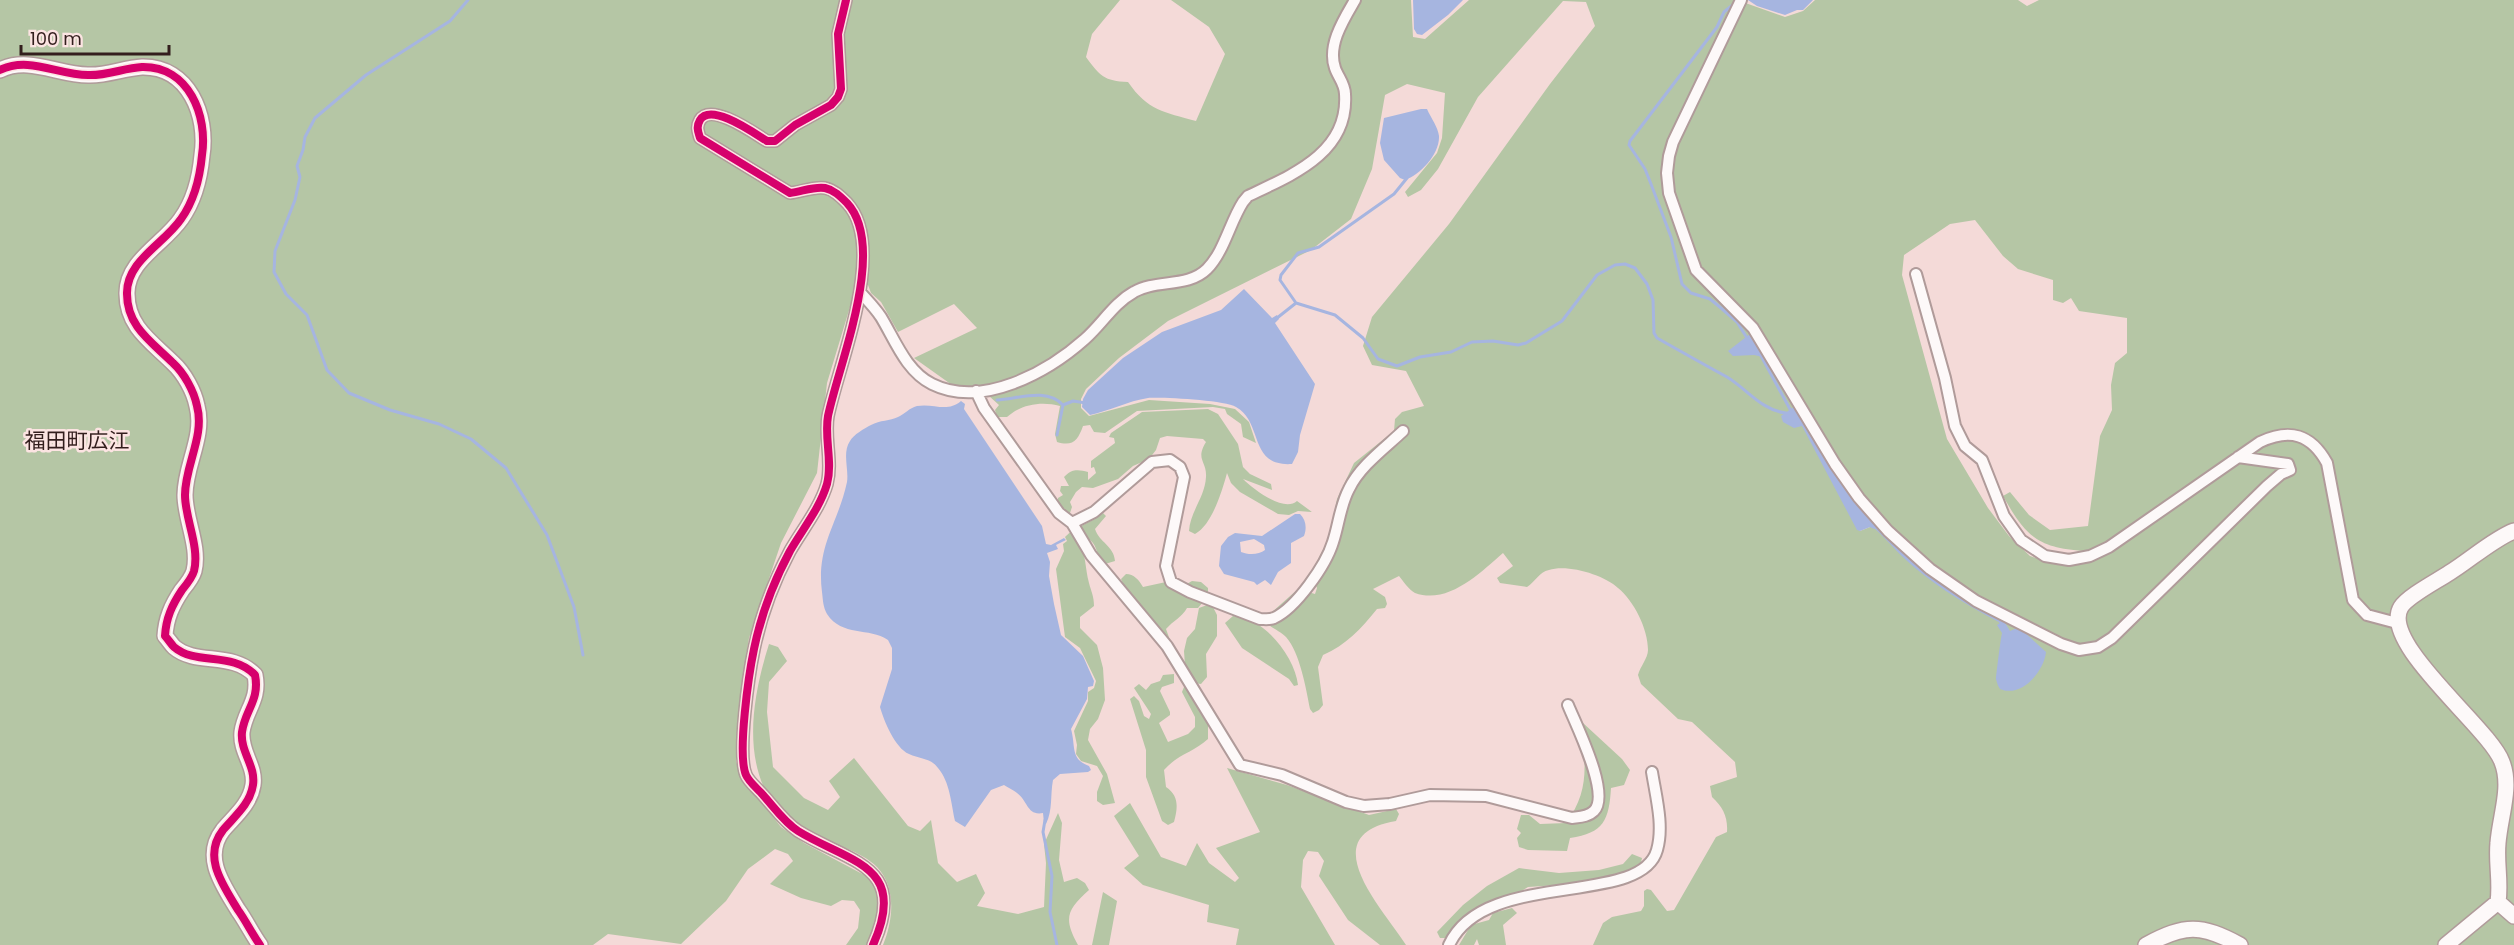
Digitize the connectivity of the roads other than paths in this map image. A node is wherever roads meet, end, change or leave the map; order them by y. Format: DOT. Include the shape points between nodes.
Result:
graph roads {
  1 [pos="846,0"];
  2 [pos="1355,0"];
  3 [pos="1741,0"];
  4 [pos="0,70"];
  5 [pos="1916,274"];
  6 [pos="860,292"];
  7 [pos="976,391"];
  8 [pos="1403,431"];
  9 [pos="2238,458"];
  10 [pos="1072,523"];
  11 [pos="2514,531"];
  12 [pos="2397,623"];
  13 [pos="1568,705"];
  14 [pos="1652,772"];
  15 [pos="2498,902"];
  16 [pos="2514,916"];
  17 [pos="260,945"];
  18 [pos="873,945"];
  19 [pos="1449,945"];
  20 [pos="2146,945"];
  21 [pos="2240,945"];
  22 [pos="2446,945"];
  1 -- 6 [label="street" via="838,34 841,89 831,105 775,141 767,141 711,113 699,121 697,130 700,138 790,194 819,187 835,191 858,219 863,238"];
  2 -- 7 [label="street" via="1334,44 1335,68 1343,82 1345,102 1327,149 1315,161 1248,196 1201,275 1138,290 1125,297 1085,339 1041,372"];
  3 -- 9 [label="street" via="1673,142 1667,173 1673,210 1696,270 1753,328 1835,464 1888,531 1930,569 1976,601 2061,644 2079,650 2098,647 2112,638 2267,486 2290,470 2288,464"];
  4 -- 17 [label="street" via="15,64 32,64 90,76 145,67 164,71 185,86 201,116 203,154 194,193 180,222 130,277 127,293 136,327 175,364 198,406 195,451 185,492 196,561 194,574 166,620 165,636 176,648 247,666 255,675 256,697 246,717 242,743 253,769 253,786 244,807 216,842 214,862 226,890"];
  5 -- 9 [label="street" via="1946,378 1955,426 1965,446 1982,460 2004,516 2021,540 2045,556 2069,560 2109,547"];
  6 -- 7 [label="street" via="918,374 949,391"];
  6 -- 18 [label="street" via="827,418 827,483 778,576 754,647 743,754 746,776 788,823 876,875 884,910"];
  7 -- 10 [label="street" via="1059,513"];
  8 -- 10 [label="street" via="1350,487 1324,563 1284,612 1271,620 1171,582 1166,566 1184,477 1180,467 1170,460 1152,462 1095,512"];
  9 -- 12 [label="street" via="2260,442 2287,434 2311,442 2320,451 2327,463 2353,600 2367,615"];
  10 -- 13 [label="street" via="1091,555 1167,645 1240,765 1282,775 1364,806 1430,795 1486,796 1572,818 1585,817 1594,812 1599,792"];
  11 -- 12 [label="street" via="2406,602"];
  12 -- 15 [label="street" via="2416,656 2502,759 2505,800 2498,845"];
  14 -- 19 [label="street" via="1659,842 1657,853 1640,873 1504,902 1467,920"];
  15 -- 16 [label="street"];
  15 -- 22 [label="street"];
  20 -- 21 [label="street" via="2189,928"];
}
